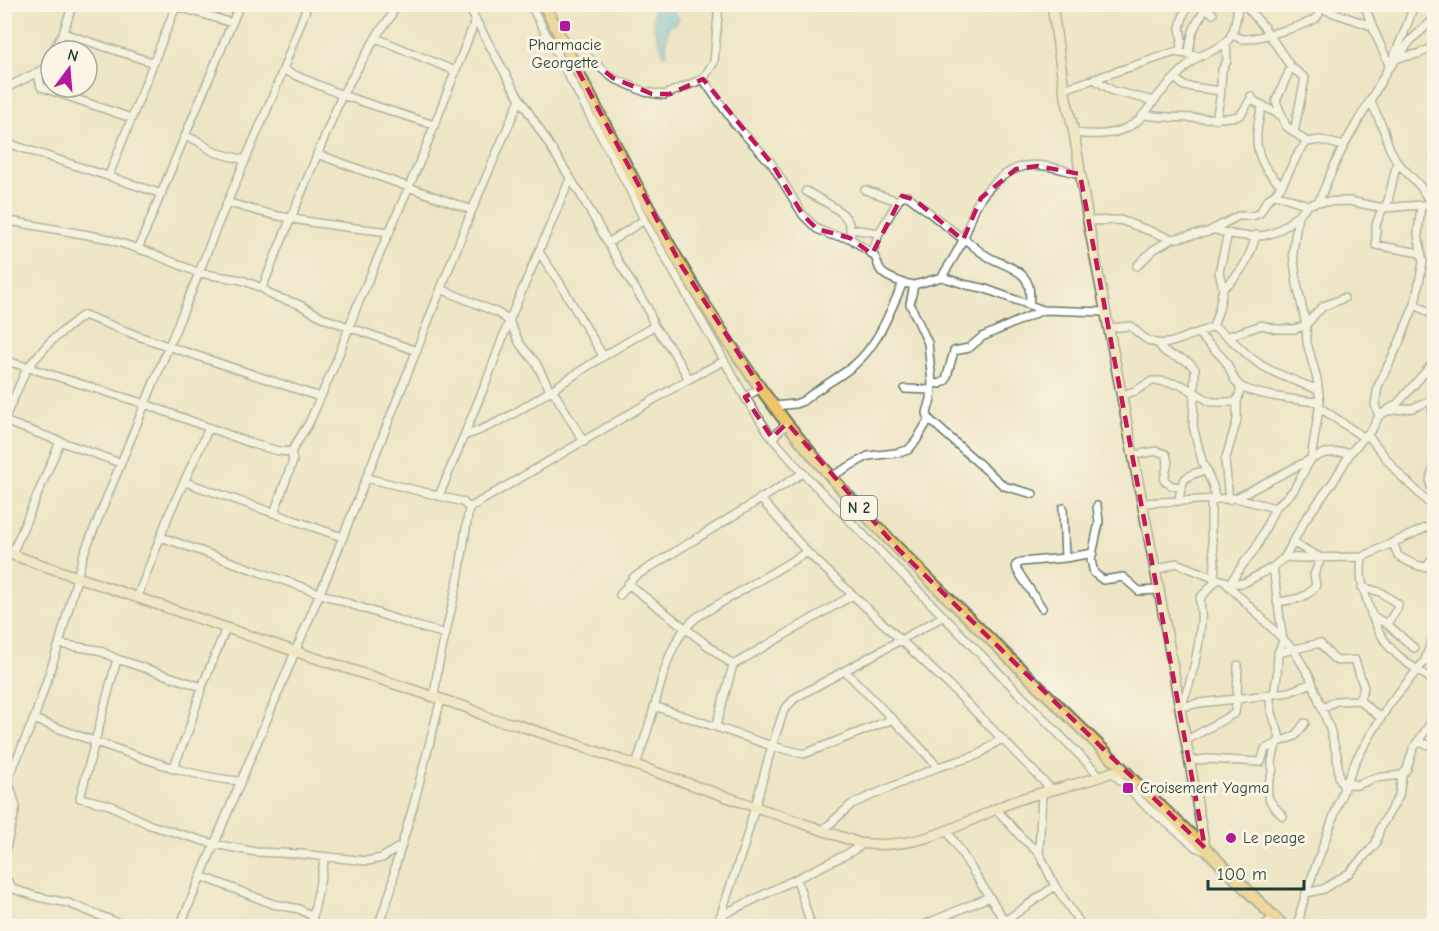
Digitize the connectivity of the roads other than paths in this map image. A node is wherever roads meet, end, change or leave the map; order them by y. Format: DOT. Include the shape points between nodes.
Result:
graph roads {
  1 [pos="73,4"];
  2 [pos="240,4"];
  3 [pos="308,4"];
  4 [pos="396,4"];
  5 [pos="467,4"];
  6 [pos="530,4"];
  7 [pos="544,4"];
  8 [pos="719,4"];
  9 [pos="1052,4"];
  10 [pos="1188,4"];
  11 [pos="1238,4"];
  12 [pos="1368,4"];
  13 [pos="1414,4"];
  14 [pos="174,5"];
  15 [pos="1246,5"];
  16 [pos="1320,5"];
  17 [pos="1213,14"];
  18 [pos="1434,19"];
  19 [pos="475,21"];
  20 [pos="232,23"];
  21 [pos="1371,26"];
  22 [pos="63,33"];
  23 [pos="1231,34"];
  24 [pos="1269,35"];
  25 [pos="376,38"];
  26 [pos="60,39"];
  27 [pos="1226,43"];
  28 [pos="1434,47"];
  29 [pos="1179,53"];
  30 [pos="1189,54"];
  31 [pos="1199,56"];
  32 [pos="1397,58"];
  33 [pos="154,63"];
  34 [pos="574,63"];
  35 [pos="1291,67"];
  36 [pos="1390,67"];
  37 [pos="282,70"];
  38 [pos="455,70"];
  39 [pos="39,72"];
  40 [pos="1175,78"];
  41 [pos="703,79"];
  42 [pos="1094,79"];
  43 [pos="1064,88"];
  44 [pos="4,89"];
  45 [pos="1221,91"];
  46 [pos="342,95"];
  47 [pos="72,99"];
  48 [pos="520,99"];
  49 [pos="1154,101"];
  50 [pos="1371,102"];
  51 [pos="1263,105"];
  52 [pos="1145,115"];
  53 [pos="1280,115"];
  54 [pos="130,118"];
  55 [pos="1216,119"];
  56 [pos="434,125"];
  57 [pos="1294,132"];
  58 [pos="1074,133"];
  59 [pos="185,136"];
  60 [pos="4,142"];
  61 [pos="1307,142"];
  62 [pos="1344,146"];
  63 [pos="317,154"];
  64 [pos="245,160"];
  65 [pos="1397,162"];
  66 [pos="1080,174"];
  67 [pos="109,175"];
  68 [pos="570,179"];
  69 [pos="1282,185"];
  70 [pos="409,188"];
  71 [pos="865,190"];
  72 [pos="806,191"];
  73 [pos="162,194"];
  74 [pos="1275,194"];
  75 [pos="898,201"];
  76 [pos="227,202"];
  77 [pos="1318,202"];
  78 [pos="1308,205"];
  79 [pos="1421,205"];
  80 [pos="1433,205"];
  81 [pos="1383,208"];
  82 [pos="472,210"];
  83 [pos="1298,215"];
  84 [pos="291,217"];
  85 [pos="4,220"];
  86 [pos="644,220"];
  87 [pos="1088,221"];
  88 [pos="851,229"];
  89 [pos="1213,229"];
  90 [pos="390,232"];
  91 [pos="879,233"];
  92 [pos="1228,233"];
  93 [pos="1256,235"];
  94 [pos="850,238"];
  95 [pos="964,239"];
  96 [pos="1172,239"];
  97 [pos="608,243"];
  98 [pos="138,249"];
  99 [pos="539,252"];
  100 [pos="1420,253"];
  101 [pos="872,254"];
  102 [pos="1137,266"];
  103 [pos="199,273"];
  104 [pos="942,277"];
  105 [pos="903,284"];
  106 [pos="914,285"];
  107 [pos="262,288"];
  108 [pos="1223,288"];
  109 [pos="441,290"];
  110 [pos="1344,298"];
  111 [pos="1415,304"];
  112 [pos="1029,305"];
  113 [pos="1043,310"];
  114 [pos="1106,312"];
  115 [pos="1434,316"];
  116 [pos="509,321"];
  117 [pos="1306,325"];
  118 [pos="654,326"];
  119 [pos="350,327"];
  120 [pos="1213,327"];
  121 [pos="1109,328"];
  122 [pos="1199,334"];
  123 [pos="1228,336"];
  124 [pos="1159,344"];
  125 [pos="170,345"];
  126 [pos="417,351"];
  127 [pos="603,356"];
  128 [pos="4,360"];
  129 [pos="724,361"];
  130 [pos="1434,362"];
  131 [pos="27,368"];
  132 [pos="689,379"];
  133 [pos="932,387"];
  134 [pos="1241,387"];
  135 [pos="761,388"];
  136 [pos="905,389"];
  137 [pos="551,390"];
  138 [pos="1318,390"];
  139 [pos="1194,393"];
  140 [pos="1122,395"];
  141 [pos="320,397"];
  142 [pos="745,397"];
  143 [pos="1434,400"];
  144 [pos="1237,402"];
  145 [pos="145,404"];
  146 [pos="1319,405"];
  147 [pos="774,406"];
  148 [pos="1388,411"];
  149 [pos="1379,416"];
  150 [pos="929,419"];
  151 [pos="4,420"];
  152 [pos="787,423"];
  153 [pos="209,428"];
  154 [pos="1365,435"];
  155 [pos="464,436"];
  156 [pos="1434,437"];
  157 [pos="772,438"];
  158 [pos="60,442"];
  159 [pos="584,442"];
  160 [pos="291,452"];
  161 [pos="1351,452"];
  162 [pos="1133,455"];
  163 [pos="1311,459"];
  164 [pos="120,463"];
  165 [pos="1434,468"];
  166 [pos="1207,470"];
  167 [pos="803,473"];
  168 [pos="832,476"];
  169 [pos="366,478"];
  170 [pos="185,482"];
  171 [pos="1181,487"];
  172 [pos="1033,494"];
  173 [pos="1434,494"];
  174 [pos="439,496"];
  175 [pos="760,498"];
  176 [pos="1233,499"];
  177 [pos="1213,500"];
  178 [pos="1179,501"];
  179 [pos="1142,503"];
  180 [pos="1097,506"];
  181 [pos="468,508"];
  182 [pos="1063,508"];
  183 [pos="1275,508"];
  184 [pos="1434,508"];
  185 [pos="274,513"];
  186 [pos="1434,524"];
  187 [pos="161,537"];
  188 [pos="342,537"];
  189 [pos="1292,542"];
  190 [pos="1393,542"];
  191 [pos="807,552"];
  192 [pos="8,553"];
  193 [pos="1093,553"];
  194 [pos="1285,557"];
  195 [pos="1362,557"];
  196 [pos="1065,558"];
  197 [pos="1321,558"];
  198 [pos="1434,560"];
  199 [pos="1273,567"];
  200 [pos="1155,571"];
  201 [pos="76,576"];
  202 [pos="1216,579"];
  203 [pos="1228,583"];
  204 [pos="628,584"];
  205 [pos="1362,587"];
  206 [pos="1159,590"];
  207 [pos="318,593"];
  208 [pos="620,595"];
  209 [pos="853,595"];
  210 [pos="137,598"];
  211 [pos="1277,602"];
  212 [pos="1042,608"];
  213 [pos="1371,615"];
  214 [pos="944,616"];
  215 [pos="1387,624"];
  216 [pos="686,627"];
  217 [pos="226,628"];
  218 [pos="446,634"];
  219 [pos="1434,635"];
  220 [pos="902,640"];
  221 [pos="1283,641"];
  222 [pos="59,644"];
  223 [pos="1414,648"];
  224 [pos="1293,649"];
  225 [pos="294,651"];
  226 [pos="1278,653"];
  227 [pos="117,659"];
  228 [pos="1238,665"];
  229 [pos="733,666"];
  230 [pos="1418,670"];
  231 [pos="845,671"];
  232 [pos="1434,681"];
  233 [pos="1312,683"];
  234 [pos="202,687"];
  235 [pos="1272,694"];
  236 [pos="437,698"];
  237 [pos="1237,699"];
  238 [pos="1359,700"];
  239 [pos="654,706"];
  240 [pos="1181,706"];
  241 [pos="1323,708"];
  242 [pos="1380,717"];
  243 [pos="1434,718"];
  244 [pos="34,719"];
  245 [pos="893,719"];
  246 [pos="1305,723"];
  247 [pos="716,726"];
  248 [pos="1001,739"];
  249 [pos="1187,740"];
  250 [pos="94,742"];
  251 [pos="1417,742"];
  252 [pos="1278,743"];
  253 [pos="772,746"];
  254 [pos="1434,746"];
  255 [pos="1191,761"];
  256 [pos="636,765"];
  257 [pos="938,767"];
  258 [pos="172,769"];
  259 [pos="1112,772"];
  260 [pos="1126,772"];
  261 [pos="1402,775"];
  262 [pos="1100,776"];
  263 [pos="240,782"];
  264 [pos="1345,786"];
  265 [pos="1052,790"];
  266 [pos="1042,794"];
  267 [pos="755,808"];
  268 [pos="997,810"];
  269 [pos="1282,816"];
  270 [pos="822,831"];
  271 [pos="948,832"];
  272 [pos="214,844"];
  273 [pos="863,844"];
  274 [pos="402,845"];
  275 [pos="1205,848"];
  276 [pos="1039,853"];
  277 [pos="4,856"];
  278 [pos="326,857"];
  279 [pos="4,876"];
  280 [pos="201,876"];
  281 [pos="797,879"];
  282 [pos="1055,886"];
  283 [pos="8,887"];
  284 [pos="1306,893"];
  285 [pos="989,897"];
  286 [pos="720,915"];
  287 [pos="312,916"];
  288 [pos="1270,923"];
  289 [pos="1007,924"];
  290 [pos="126,927"];
  291 [pos="180,927"];
  292 [pos="311,927"];
  293 [pos="378,927"];
  294 [pos="717,927"];
  295 [pos="811,927"];
  296 [pos="921,927"];
  297 [pos="1082,927"];
  298 [pos="1283,927"];
  299 [pos="1298,927"];
  1 -- 22 [label="street"];
  2 -- 20 [label="street"];
  3 -- 37 [label="street"];
  4 -- 25 [label="street"];
  5 -- 19 [label="street"];
  6 -- 86 [label="street"];
  7 -- 34 [label="main road, N 2"];
  8 -- 41 [label="street" via="714,62"];
  9 -- 43 [label="street"];
  10 -- 29 [label="street" via="1180,27"];
  11 -- 23 [label="street"];
  12 -- 21 [label="street"];
  13 -- 36 [label="street"];
  14 -- 20 [label="street"];
  14 -- 33 [label="street"];
  15 -- 24 [label="street"];
  16 -- 21 [label="street"];
  16 -- 24 [label="street" via="1313,20"];
  17 -- 30 [label="street" via="1205,10 1191,30"];
  18 -- 32 [label="street"];
  19 -- 38 [label="street"];
  19 -- 48 [label="street"];
  20 -- 59 [label="street"];
  21 -- 36 [label="street"];
  22 -- 26 [label="street"];
  22 -- 33 [label="street"];
  23 -- 24 [label="street" via="1240,39"];
  23 -- 27 [label="street"];
  24 -- 35 [label="street"];
  25 -- 38 [label="street"];
  25 -- 46 [label="street"];
  27 -- 31 [label="street"];
  27 -- 45 [label="street"];
  28 -- 32 [label="street"];
  29 -- 30 [label="street"];
  29 -- 42 [label="street"];
  30 -- 31 [label="street"];
  31 -- 40 [label="street"];
  32 -- 36 [label="street"];
  33 -- 54 [label="street"];
  34 -- 41 [label="street" via="590,59 613,78 652,94 670,94"];
  34 -- 135 [label="main road, N 2" via="681,265"];
  35 -- 53 [label="street" via="1276,99"];
  35 -- 57 [label="street" via="1305,78"];
  36 -- 50 [label="street"];
  37 -- 46 [label="street"];
  37 -- 64 [label="street"];
  38 -- 56 [label="street"];
  39 -- 44 [label="street"];
  40 -- 45 [label="street" via="1184,86"];
  40 -- 49 [label="street"];
  41 -- 94 [label="street" via="734,123 772,164 803,215 817,229"];
  42 -- 43 [label="street"];
  42 -- 49 [label="street" via="1113,91"];
  43 -- 58 [label="street"];
  45 -- 55 [label="street"];
  46 -- 56 [label="street"];
  46 -- 63 [label="street"];
  47 -- 54 [label="street"];
  48 -- 68 [label="street"];
  48 -- 82 [label="street"];
  49 -- 52 [label="street"];
  50 -- 62 [label="street"];
  50 -- 65 [label="street"];
  51 -- 53 [label="street"];
  51 -- 55 [label="street" via="1251,98 1240,115"];
  51 -- 69 [label="street" via="1256,143 1271,175"];
  52 -- 55 [label="street"];
  52 -- 58 [label="street" via="1112,133"];
  53 -- 57 [label="street"];
  54 -- 67 [label="street"];
  56 -- 70 [label="street"];
  57 -- 61 [label="street"];
  58 -- 66 [label="street"];
  59 -- 64 [label="street" via="214,152"];
  59 -- 73 [label="street"];
  60 -- 67 [label="street"];
  61 -- 62 [label="street" via="1320,140"];
  61 -- 69 [label="street"];
  62 -- 77 [label="street"];
  63 -- 70 [label="street"];
  63 -- 84 [label="street"];
  64 -- 76 [label="street"];
  65 -- 80 [label="street"];
  65 -- 81 [label="street"];
  66 -- 87 [label="street"];
  66 -- 95 [label="street" via="1038,166 1016,169 999,179 981,198"];
  67 -- 73 [label="street"];
  68 -- 97 [label="street"];
  68 -- 99 [label="street"];
  69 -- 74 [label="street"];
  70 -- 82 [label="street"];
  70 -- 90 [label="street"];
  71 -- 75 [label="street"];
  72 -- 88 [label="street" via="840,211"];
  73 -- 98 [label="street"];
  74 -- 78 [label="street"];
  74 -- 89 [label="street" via="1257,215 1238,216"];
  75 -- 91 [label="street"];
  75 -- 95 [label="street" via="908,196"];
  76 -- 84 [label="street"];
  76 -- 103 [label="street"];
  77 -- 78 [label="street"];
  77 -- 81 [label="street" via="1349,201"];
  78 -- 83 [label="street"];
  79 -- 80 [label="street"];
  79 -- 81 [label="street"];
  79 -- 100 [label="street"];
  81 -- 100 [label="street" via="1376,225 1376,245"];
  82 -- 109 [label="street"];
  83 -- 93 [label="street" via="1278,230"];
  83 -- 117 [label="street" via="1293,252"];
  84 -- 90 [label="street"];
  84 -- 107 [label="street"];
  85 -- 98 [label="street" via="105,238"];
  86 -- 97 [label="street"];
  86 -- 129 [label="street"];
  87 -- 96 [label="street" via="1120,220"];
  87 -- 114 [label="street"];
  88 -- 91 [label="street"];
  88 -- 94 [label="street"];
  89 -- 92 [label="street"];
  89 -- 96 [label="street"];
  90 -- 119 [label="street"];
  91 -- 101 [label="street"];
  92 -- 93 [label="street"];
  92 -- 108 [label="street" via="1219,272"];
  93 -- 108 [label="street" via="1245,265"];
  94 -- 101 [label="street"];
  95 -- 104 [label="street"];
  95 -- 112 [label="street" via="1023,275 1029,289"];
  96 -- 102 [label="street"];
  97 -- 118 [label="street"];
  98 -- 103 [label="street"];
  99 -- 116 [label="street"];
  99 -- 127 [label="street"];
  100 -- 111 [label="street"];
  101 -- 105 [label="street" via="884,274"];
  103 -- 107 [label="street" via="243,280"];
  103 -- 125 [label="street"];
  104 -- 106 [label="street"];
  104 -- 112 [label="street"];
  105 -- 106 [label="street"];
  105 -- 147 [label="street" via="887,322 860,360 803,401"];
  106 -- 133 [label="street" via="909,302 928,343"];
  107 -- 119 [label="street" via="277,298"];
  108 -- 120 [label="street"];
  109 -- 116 [label="street"];
  109 -- 126 [label="street"];
  110 -- 117 [label="street" via="1324,306"];
  111 -- 115 [label="street"];
  111 -- 149 [label="street" via="1378,386 1375,405"];
  112 -- 113 [label="street"];
  113 -- 114 [label="street"];
  113 -- 133 [label="street" via="982,337 969,348 954,351 946,380"];
  114 -- 121 [label="street"];
  116 -- 137 [label="street"];
  116 -- 155 [label="street"];
  117 -- 123 [label="street" via="1288,330 1262,325"];
  117 -- 138 [label="street"];
  118 -- 127 [label="street"];
  118 -- 132 [label="street"];
  119 -- 126 [label="street"];
  119 -- 141 [label="street"];
  120 -- 122 [label="street"];
  120 -- 123 [label="street"];
  121 -- 124 [label="street" via="1131,326 1139,335"];
  121 -- 140 [label="street"];
  122 -- 124 [label="street"];
  122 -- 134 [label="street" via="1225,361"];
  123 -- 138 [label="street" via="1262,365"];
  124 -- 139 [label="street" via="1165,352 1194,366"];
  125 -- 131 [label="street" via="82,316 51,341"];
  125 -- 141 [label="street"];
  125 -- 145 [label="street"];
  126 -- 169 [label="street"];
  127 -- 137 [label="street"];
  128 -- 131 [label="street"];
  129 -- 132 [label="street"];
  129 -- 142 [label="street"];
  130 -- 148 [label="street"];
  131 -- 145 [label="street"];
  131 -- 151 [label="street"];
  132 -- 159 [label="street"];
  133 -- 136 [label="street"];
  133 -- 150 [label="street"];
  134 -- 144 [label="street"];
  134 -- 146 [label="street"];
  135 -- 142 [label="street"];
  135 -- 147 [label="main road, N 2"];
  137 -- 155 [label="street" via="509,417"];
  137 -- 159 [label="street"];
  138 -- 146 [label="street"];
  139 -- 140 [label="street" via="1182,385 1152,381"];
  139 -- 144 [label="street" via="1218,404"];
  139 -- 166 [label="street" via="1193,426"];
  140 -- 162 [label="street"];
  141 -- 160 [label="street"];
  142 -- 157 [label="street"];
  143 -- 148 [label="street"];
  143 -- 156 [label="street"];
  144 -- 176 [label="street" via="1237,420 1226,461"];
  145 -- 153 [label="street"];
  145 -- 164 [label="street"];
  146 -- 154 [label="street"];
  146 -- 163 [label="street"];
  147 -- 152 [label="main road, N 2"];
  148 -- 149 [label="street"];
  149 -- 154 [label="street"];
  150 -- 168 [label="street" via="908,450 868,456"];
  150 -- 172 [label="street" via="1004,486"];
  151 -- 158 [label="street"];
  152 -- 157 [label="street"];
  152 -- 168 [label="main road, N 2"];
  153 -- 160 [label="street" via="279,452"];
  153 -- 170 [label="street"];
  154 -- 161 [label="street"];
  154 -- 184 [label="street"];
  155 -- 174 [label="street"];
  157 -- 167 [label="street"];
  158 -- 164 [label="street"];
  158 -- 192 [label="street"];
  159 -- 181 [label="street"];
  160 -- 185 [label="street" via="293,461"];
  161 -- 163 [label="street" via="1325,453"];
  161 -- 189 [label="street"];
  162 -- 171 [label="street" via="1157,451 1166,454 1164,480"];
  162 -- 179 [label="street"];
  163 -- 176 [label="street"];
  163 -- 183 [label="street" via="1293,491"];
  164 -- 201 [label="street"];
  165 -- 173 [label="street" via="1430,483"];
  166 -- 171 [label="street" via="1189,474"];
  166 -- 177 [label="street" via="1215,491"];
  167 -- 175 [label="street"];
  167 -- 214 [label="street"];
  168 -- 260 [label="main road, N 2" via="873,524"];
  169 -- 174 [label="street"];
  169 -- 188 [label="street"];
  170 -- 185 [label="street"];
  170 -- 187 [label="street"];
  171 -- 178 [label="street"];
  174 -- 181 [label="street" via="463,502"];
  175 -- 191 [label="street"];
  175 -- 204 [label="street"];
  176 -- 177 [label="street"];
  176 -- 183 [label="street"];
  177 -- 178 [label="street"];
  177 -- 202 [label="street" via="1211,533"];
  178 -- 179 [label="street"];
  179 -- 200 [label="street"];
  180 -- 193 [label="street" via="1099,522"];
  181 -- 218 [label="street"];
  182 -- 196 [label="street"];
  183 -- 203 [label="street" via="1257,548"];
  185 -- 188 [label="street"];
  186 -- 190 [label="street"];
  187 -- 207 [label="street"];
  187 -- 210 [label="street"];
  188 -- 207 [label="street"];
  189 -- 194 [label="street"];
  189 -- 197 [label="street"];
  190 -- 195 [label="street"];
  190 -- 198 [label="street" via="1398,556 1411,563 1427,567"];
  191 -- 209 [label="street"];
  191 -- 216 [label="street"];
  192 -- 201 [label="street"];
  193 -- 196 [label="street"];
  193 -- 206 [label="street" via="1094,573 1103,580 1123,577 1138,591"];
  194 -- 197 [label="street"];
  194 -- 199 [label="street"];
  195 -- 197 [label="street"];
  195 -- 205 [label="street"];
  196 -- 212 [label="street" via="1021,562 1016,566"];
  197 -- 211 [label="street" via="1312,591 1304,597"];
  199 -- 203 [label="street" via="1244,583"];
  199 -- 211 [label="street"];
  200 -- 202 [label="street" via="1176,563"];
  200 -- 206 [label="street"];
  201 -- 210 [label="street"];
  201 -- 222 [label="street"];
  202 -- 203 [label="street"];
  202 -- 240 [label="street" via="1200,598 1199,642 1190,686"];
  203 -- 221 [label="street"];
  204 -- 208 [label="street"];
  204 -- 216 [label="street"];
  205 -- 213 [label="street"];
  205 -- 215 [label="street" via="1380,592 1398,604"];
  206 -- 240 [label="street"];
  207 -- 218 [label="street"];
  207 -- 225 [label="street"];
  209 -- 220 [label="street"];
  209 -- 229 [label="street"];
  210 -- 217 [label="street"];
  211 -- 221 [label="street"];
  213 -- 215 [label="street"];
  213 -- 230 [label="street" via="1388,647"];
  214 -- 220 [label="street"];
  214 -- 262 [label="street"];
  215 -- 223 [label="street"];
  216 -- 229 [label="street"];
  216 -- 239 [label="street" via="661,679"];
  217 -- 225 [label="street"];
  217 -- 234 [label="street"];
  218 -- 236 [label="street"];
  219 -- 230 [label="street"];
  220 -- 231 [label="street"];
  220 -- 248 [label="street"];
  221 -- 224 [label="street"];
  221 -- 226 [label="street"];
  222 -- 227 [label="street" via="98,650"];
  222 -- 244 [label="street"];
  224 -- 226 [label="street"];
  224 -- 233 [label="street"];
  224 -- 238 [label="street" via="1320,643 1338,661 1355,660 1364,688"];
  225 -- 236 [label="street"];
  225 -- 263 [label="street"];
  226 -- 235 [label="street"];
  227 -- 234 [label="street"];
  227 -- 250 [label="street"];
  228 -- 237 [label="street"];
  229 -- 247 [label="street"];
  230 -- 232 [label="street"];
  230 -- 242 [label="street"];
  231 -- 245 [label="street"];
  231 -- 253 [label="street" via="787,705"];
  233 -- 235 [label="street"];
  233 -- 241 [label="street"];
  234 -- 258 [label="street"];
  235 -- 237 [label="street"];
  235 -- 252 [label="street" via="1269,707 1277,725"];
  236 -- 256 [label="street"];
  236 -- 274 [label="street"];
  237 -- 240 [label="street"];
  237 -- 249 [label="street" via="1235,713"];
  238 -- 241 [label="street" via="1336,700"];
  238 -- 242 [label="street"];
  239 -- 247 [label="street"];
  239 -- 256 [label="street"];
  240 -- 249 [label="street"];
  241 -- 264 [label="street" via="1339,777"];
  242 -- 264 [label="street"];
  243 -- 251 [label="street"];
  244 -- 250 [label="street"];
  244 -- 277 [label="street" via="8,779 16,807"];
  245 -- 253 [label="street" via="804,754"];
  245 -- 257 [label="street"];
  246 -- 252 [label="street" via="1295,736"];
  247 -- 253 [label="street"];
  248 -- 257 [label="street" via="978,755"];
  248 -- 265 [label="street"];
  249 -- 255 [label="street"];
  250 -- 258 [label="street"];
  250 -- 272 [label="street" via="80,798 110,805 150,825"];
  251 -- 254 [label="street"];
  251 -- 261 [label="street"];
  252 -- 255 [label="street" via="1265,749 1263,760 1256,763"];
  252 -- 269 [label="street" via="1267,798"];
  253 -- 267 [label="street"];
  255 -- 275 [label="street"];
  256 -- 267 [label="street"];
  257 -- 270 [label="street" via="852,804"];
  258 -- 263 [label="street"];
  259 -- 260 [label="street"];
  259 -- 262 [label="street"];
  259 -- 275 [label="street" via="1196,847"];
  260 -- 275 [label="main road, N 2"];
  261 -- 264 [label="street"];
  261 -- 284 [label="street" via="1399,796 1380,828 1376,843 1343,877 1324,889"];
  262 -- 265 [label="street"];
  263 -- 272 [label="street"];
  264 -- 284 [label="street"];
  265 -- 266 [label="street"];
  266 -- 268 [label="street"];
  266 -- 276 [label="street"];
  267 -- 270 [label="street"];
  267 -- 286 [label="street"];
  268 -- 271 [label="street"];
  268 -- 276 [label="street"];
  270 -- 273 [label="street"];
  271 -- 273 [label="street" via="903,843"];
  271 -- 285 [label="street"];
  272 -- 278 [label="street" via="256,852"];
  272 -- 280 [label="street"];
  273 -- 281 [label="street"];
  274 -- 278 [label="street" via="375,860"];
  274 -- 293 [label="street"];
  275 -- 288 [label="main road, N 2"];
  276 -- 282 [label="street"];
  278 -- 287 [label="street"];
  279 -- 283 [label="street"];
  280 -- 287 [label="street"];
  280 -- 291 [label="street"];
  281 -- 286 [label="street"];
  281 -- 295 [label="street"];
  282 -- 289 [label="street"];
  282 -- 297 [label="street"];
  283 -- 290 [label="street" via="68,903"];
  284 -- 299 [label="street"];
  285 -- 289 [label="street"];
  285 -- 296 [label="street"];
  286 -- 294 [label="street"];
  287 -- 292 [label="street"];
  288 -- 298 [label="main road, N 2"];
}
